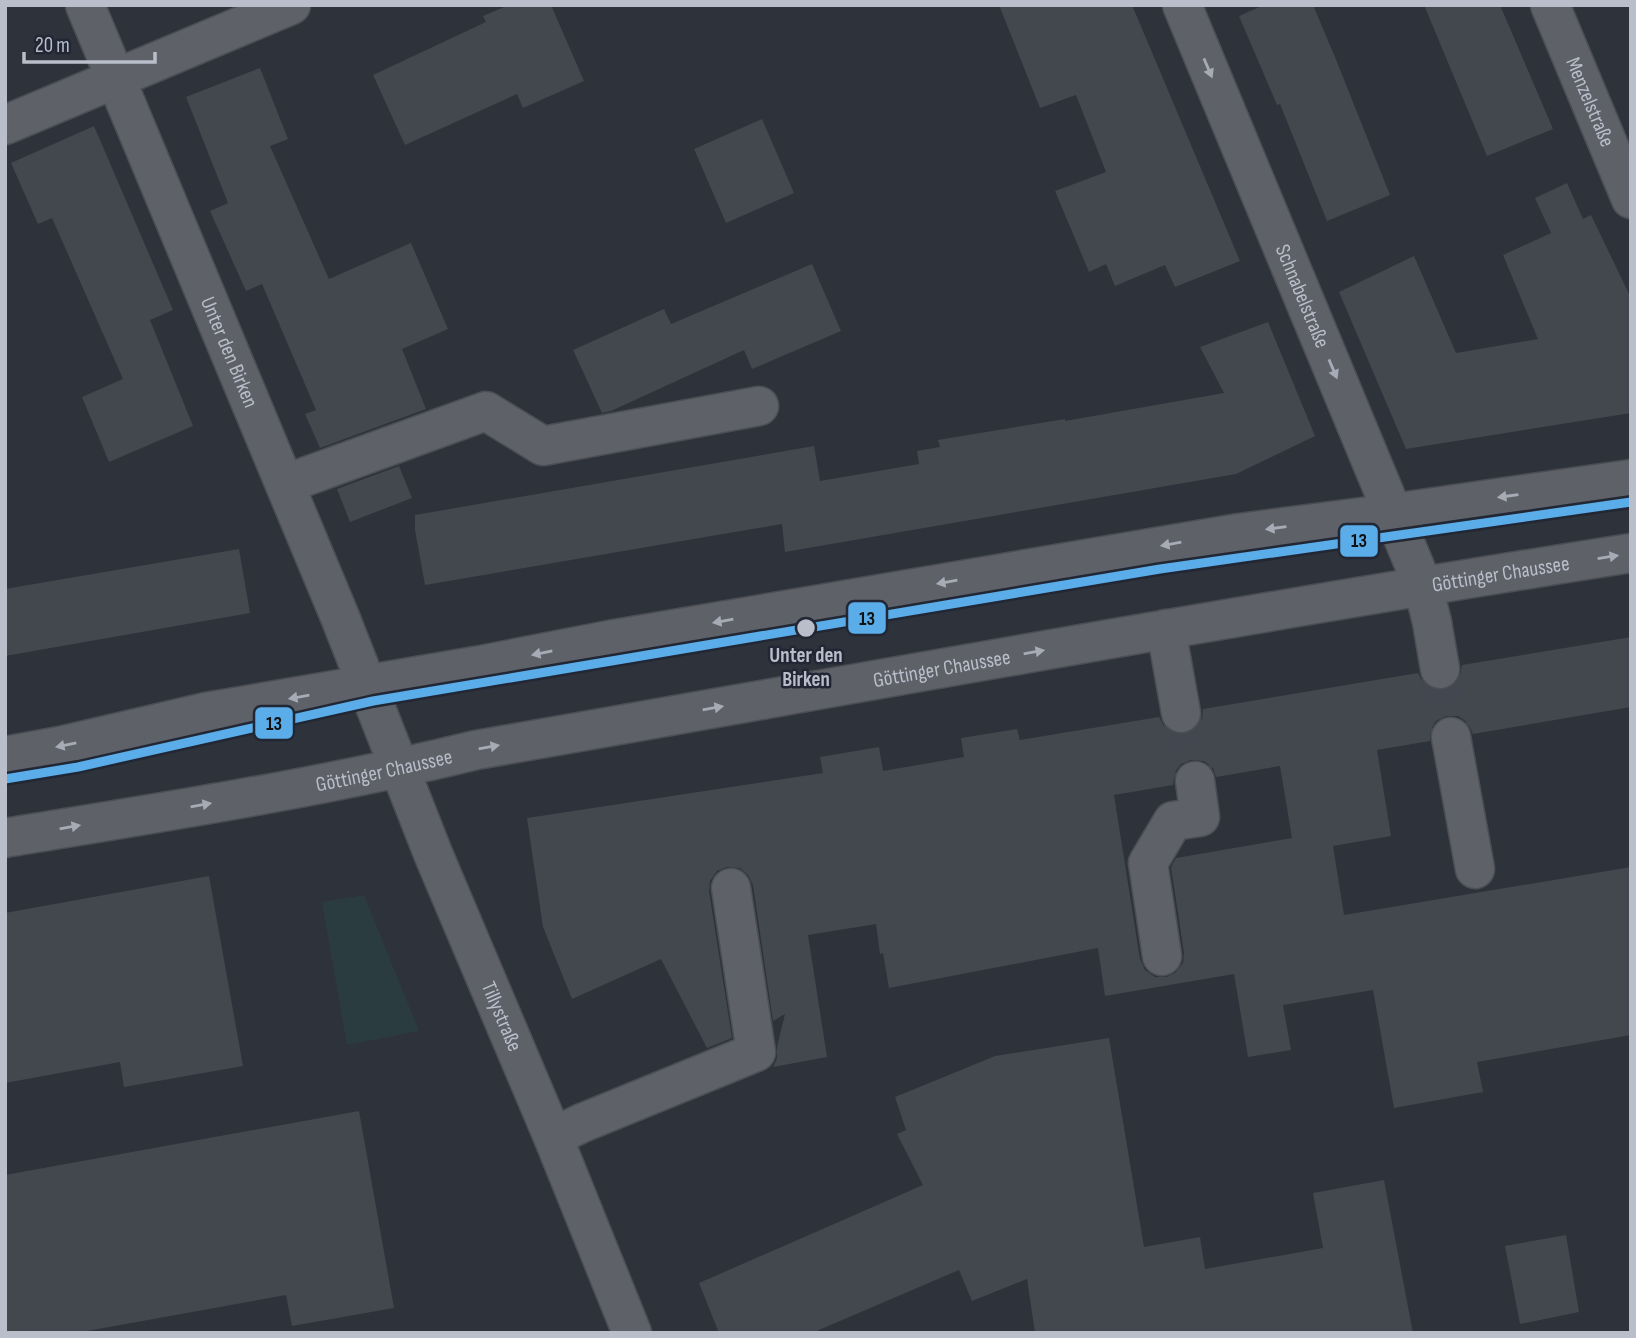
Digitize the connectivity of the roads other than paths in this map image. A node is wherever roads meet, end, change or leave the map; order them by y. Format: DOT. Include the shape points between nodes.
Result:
graph roads {
  1 [pos="85,5"];
  2 [pos="291,5"];
  3 [pos="1182,5"];
  4 [pos="1550,5"];
  5 [pos="116,80"];
  6 [pos="5,125"];
  7 [pos="1631,199"];
  8 [pos="759,406"];
  9 [pos="1631,479"];
  10 [pos="285,484"];
  11 [pos="1393,513"];
  12 [pos="1631,553"];
  13 [pos="1423,586"];
  14 [pos="1166,629"];
  15 [pos="1440,669"];
  16 [pos="370,693"];
  17 [pos="1181,713"];
  18 [pos="1451,737"];
  19 [pos="5,756"];
  20 [pos="399,769"];
  21 [pos="1195,781"];
  22 [pos="5,838"];
  23 [pos="1475,869"];
  24 [pos="730,888"];
  25 [pos="1162,956"];
  26 [pos="553,1137"];
  27 [pos="632,1333"];
  1 -- 5 [label="street, Unter den Birken"];
  2 -- 5 [label="street"];
  3 -- 11 [label="street, Schnabelstraße, one-way"];
  4 -- 7 [label="street, Menzelstraße"];
  5 -- 6 [label="street"];
  5 -- 10 [label="street, Unter den Birken"];
  8 -- 10 [label="street" via="543,446 486,411"];
  9 -- 11 [label="street, one-way"];
  10 -- 16 [label="street, Unter den Birken"];
  11 -- 13 [label="street, Schnabelstraße"];
  11 -- 16 [label="street, one-way" via="1239,533 609,640"];
  13 -- 12 [label="street, Göttinger Chaussee, one-way"];
  13 -- 14 [label="street, Göttinger Chaussee"];
  13 -- 15 [label="street, Schnabelstraße"];
  14 -- 17 [label="street"];
  20 -- 14 [label="street, Göttinger Chaussee, one-way" via="489,747"];
  16 -- 19 [label="street, one-way" via="206,712"];
  16 -- 20 [label="street, Tillystraße"];
  18 -- 23 [label="street"];
  22 -- 20 [label="street, Göttinger Chaussee, one-way"];
  20 -- 26 [label="street, Tillystraße"];
  21 -- 25 [label="street" via="1200,817 1174,821 1148,863"];
  24 -- 26 [label="street" via="756,1052"];
  26 -- 27 [label="street, Tillystraße"];
}
